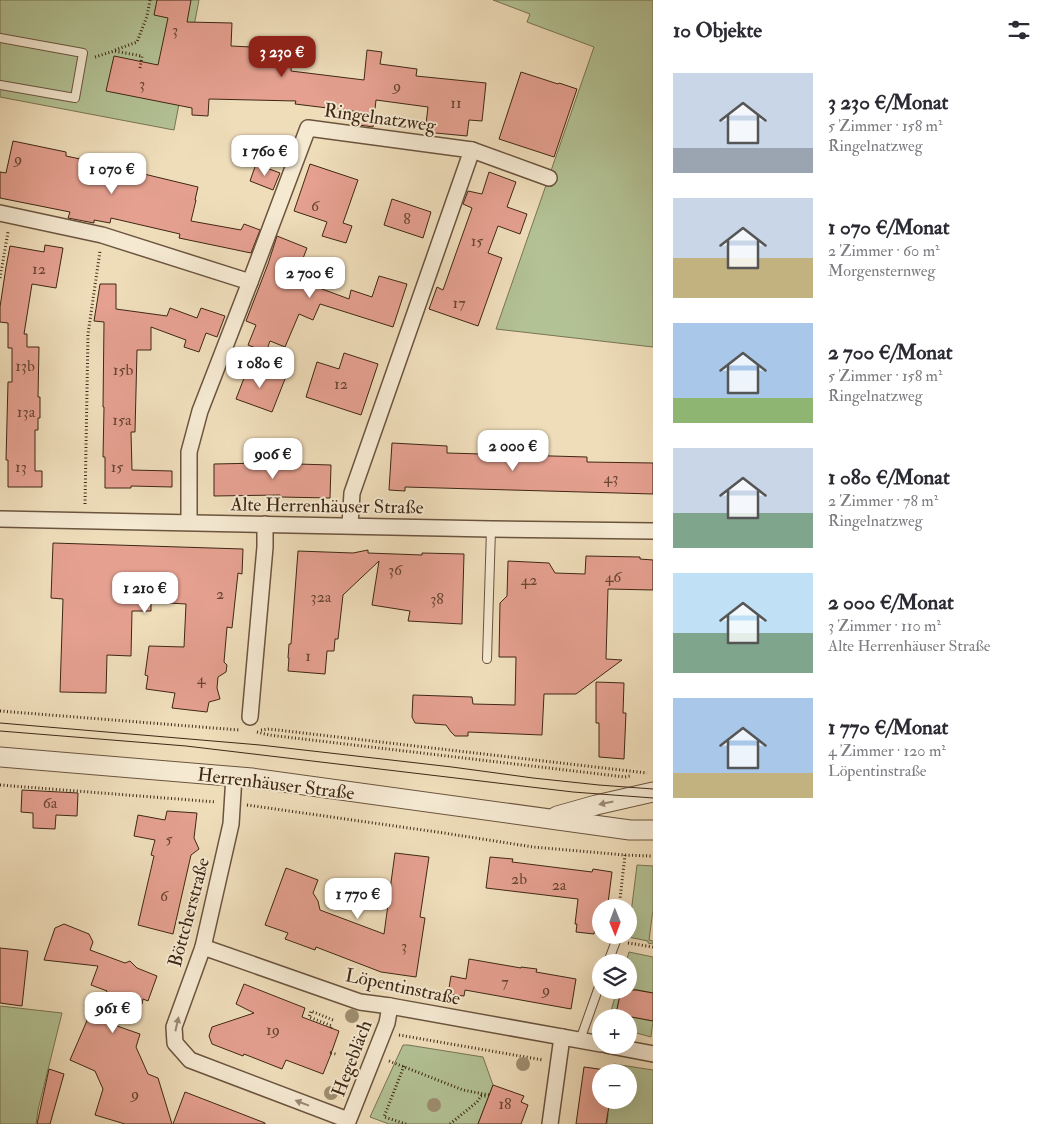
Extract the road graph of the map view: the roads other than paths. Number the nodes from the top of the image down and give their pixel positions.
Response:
1 (0, 38) edge
2 (0, 85) edge
3 (472, 150) junction
4 (549, 178) dead end
5 (6, 214) edge
6 (250, 282) junction
7 (0, 519) edge
8 (189, 522) junction
9 (265, 524) junction
10 (350, 525) junction
11 (491, 529) junction
12 (653, 531) edge
13 (487, 660) dead end
14 (251, 727) road end
15 (0, 757) edge
16 (234, 776) junction
17 (653, 792) edge
18 (551, 818) junction
19 (653, 830) edge
20 (203, 947) junction
21 (595, 999) edge
22 (390, 1006) junction
23 (562, 1037) junction
24 (580, 1040) junction
25 (592, 1042) edge
26 (637, 1051) edge
27 (653, 1054) edge
28 (347, 1122) edge
29 (550, 1124) edge

1 - 2 lane
3 - 4 street, Ringelnatzweg
3 - 6 street, Ringelnatzweg
3 - 10 street
5 - 6 street
6 - 8 street, Ringelnatzweg
7 - 8 street, Alte Herrenhäuser Straße
8 - 9 street, Alte Herrenhäuser Straße
9 - 10 street, Alte Herrenhäuser Straße
9 - 14 street
10 - 11 street, Alte Herrenhäuser Straße
11 - 12 street, Alte Herrenhäuser Straße
11 - 13 lane
15 - 16 street, Herrenhäuser Straße
16 - 18 street, Herrenhäuser Straße
16 - 20 street, Böttcherstraße
17 -> 18 street, Herrenhäuser Straße
18 - 19 street, Herrenhäuser Straße
20 - 22 street, Löpentinstraße
28 -> 20 street, Böttcherstraße
21 - 24 lane
22 - 23 street, Löpentinstraße
22 - 28 street, Hegebläch
23 - 24 street, Löpentinstraße
23 - 29 street
24 - 25 street, Löpentinstraße
26 - 27 street

